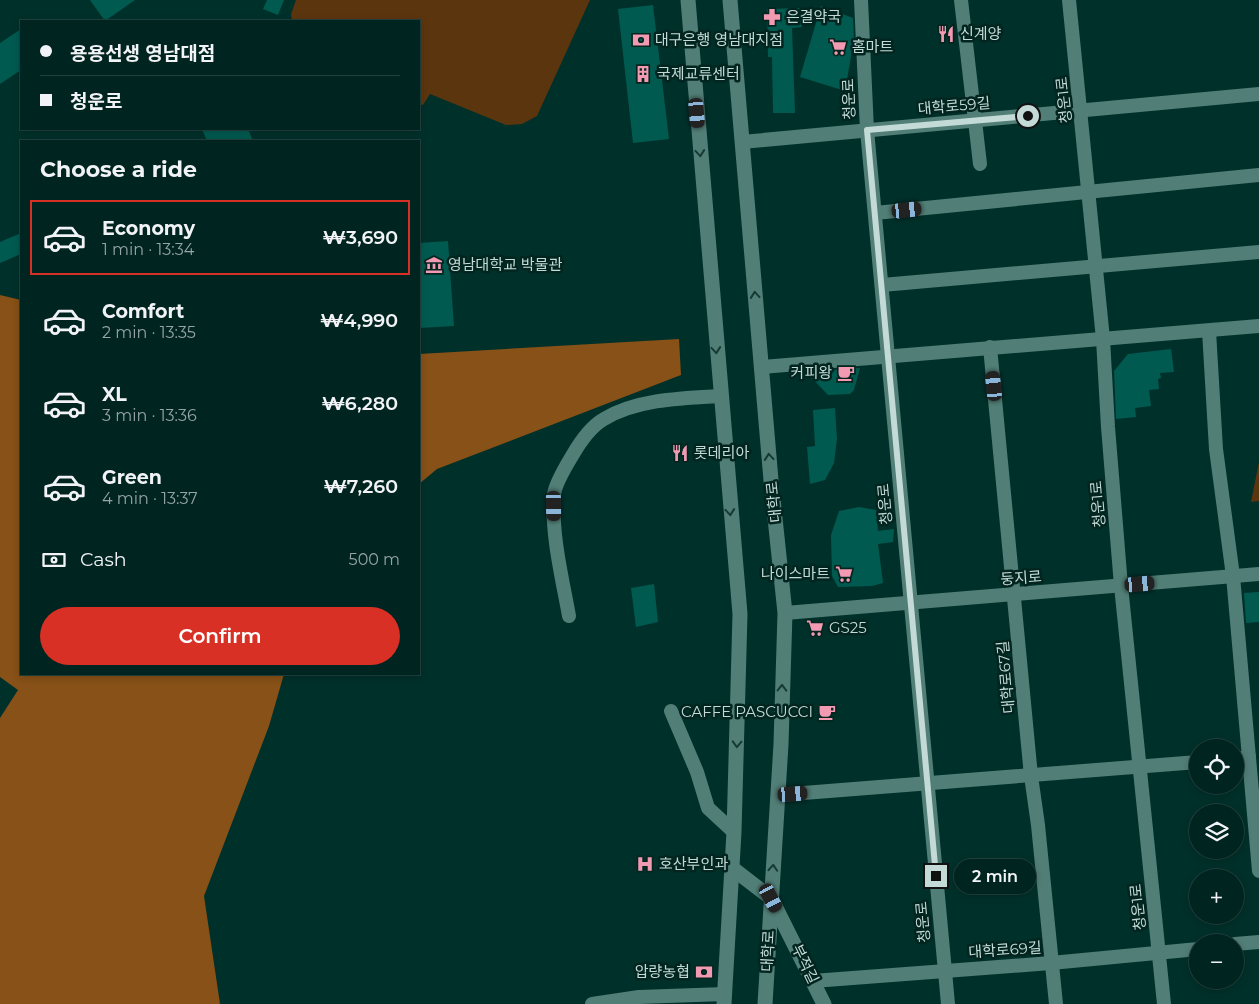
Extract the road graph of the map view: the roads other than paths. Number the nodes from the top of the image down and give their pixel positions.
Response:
1 (688, 0) edge
2 (730, 0) edge
3 (861, 0) edge
4 (961, 0) edge
5 (1069, 0) edge
6 (1259, 94) edge
7 (1082, 112) junction
8 (974, 120) junction
9 (867, 130) junction
10 (742, 142) junction
11 (980, 164) dead end
12 (1259, 175) edge
13 (1089, 191) junction
14 (875, 213) junction
15 (1259, 252) edge
16 (1096, 267) junction
17 (882, 286) junction
18 (1259, 326) edge
19 (1210, 331) junction
20 (1103, 339) junction
21 (990, 347) junction
22 (888, 356) junction
23 (761, 367) junction
24 (720, 396) junction
25 (1259, 574) edge
26 (1233, 576) junction
27 (1121, 586) junction
28 (1015, 594) junction
29 (911, 602) junction
30 (785, 613) junction
31 (569, 616) dead end
32 (671, 711) dead end
33 (1241, 739) edge
34 (1189, 763) edge
35 (1139, 767) junction
36 (1244, 771) edge
37 (1031, 776) junction
38 (929, 784) junction
39 (778, 795) junction
40 (734, 832) junction
41 (732, 868) junction
42 (1259, 871) edge
43 (771, 898) junction
44 (1259, 942) edge
45 (1244, 943) edge
46 (1189, 950) edge
47 (1159, 953) junction
48 (1052, 963) junction
49 (944, 970) junction
50 (813, 981) junction
51 (724, 999) edge
52 (592, 1004) edge
53 (765, 1004) edge
54 (824, 1004) edge
55 (948, 1004) edge
56 (1056, 1004) edge
57 (1164, 1004) edge

1 -> 24 main road
2 - 10 main road, 대학로
3 - 9 street, 청운로
4 - 8 street
5 - 7 street, 청운1로
6 - 7 street, 대학로59길
7 - 8 street, 대학로59길
7 - 13 street, 청운1로
8 - 9 street, 대학로59길
8 - 11 street
9 - 10 street, 대학로59길
9 - 14 street, 청운로
23 -> 10 main road, 대학로
12 - 13 street
13 - 14 street
13 - 16 street, 청운1로
14 - 17 street, 청운로
15 - 16 street
16 - 17 street
16 - 20 street, 청운1로
17 - 22 street, 청운로
18 - 19 street
19 - 20 street
19 - 26 street
20 - 21 street
20 - 27 street, 청운1로
21 - 22 street
21 - 28 street, 대학로67길
22 - 23 street
22 - 29 street, 청운로
30 -> 23 main road, 대학로
24 - 31 street
24 -> 40 main road
25 - 26 street, 둥지로
26 - 27 street, 둥지로
26 - 33 street
27 - 28 street, 둥지로
27 - 35 street, 청운1로
28 - 29 street, 둥지로
28 - 37 street, 대학로67길
29 - 30 street, 둥지로
29 - 38 street, 청운로
39 -> 30 main road, 대학로
32 - 40 street
34 - 35 street
35 - 37 street
35 - 47 street, 청운1로
36 - 42 street
37 - 38 street
37 - 48 street, 대학로67길
38 - 39 street
38 - 49 street, 청운로
43 -> 39 main road, 대학로
40 - 41 main road
41 - 43 main road
41 - 51 main road
43 - 50 main road, 부적길
43 - 53 main road, 대학로
44 - 45 street
46 - 47 street, 대학로69길
47 - 48 street, 대학로69길
47 - 57 street, 청운1로
48 - 49 street, 대학로69길
48 - 56 street, 대학로67길
49 - 50 street, 대학로69길
49 - 55 street, 청운로
50 - 54 main road, 부적길
51 - 52 street

